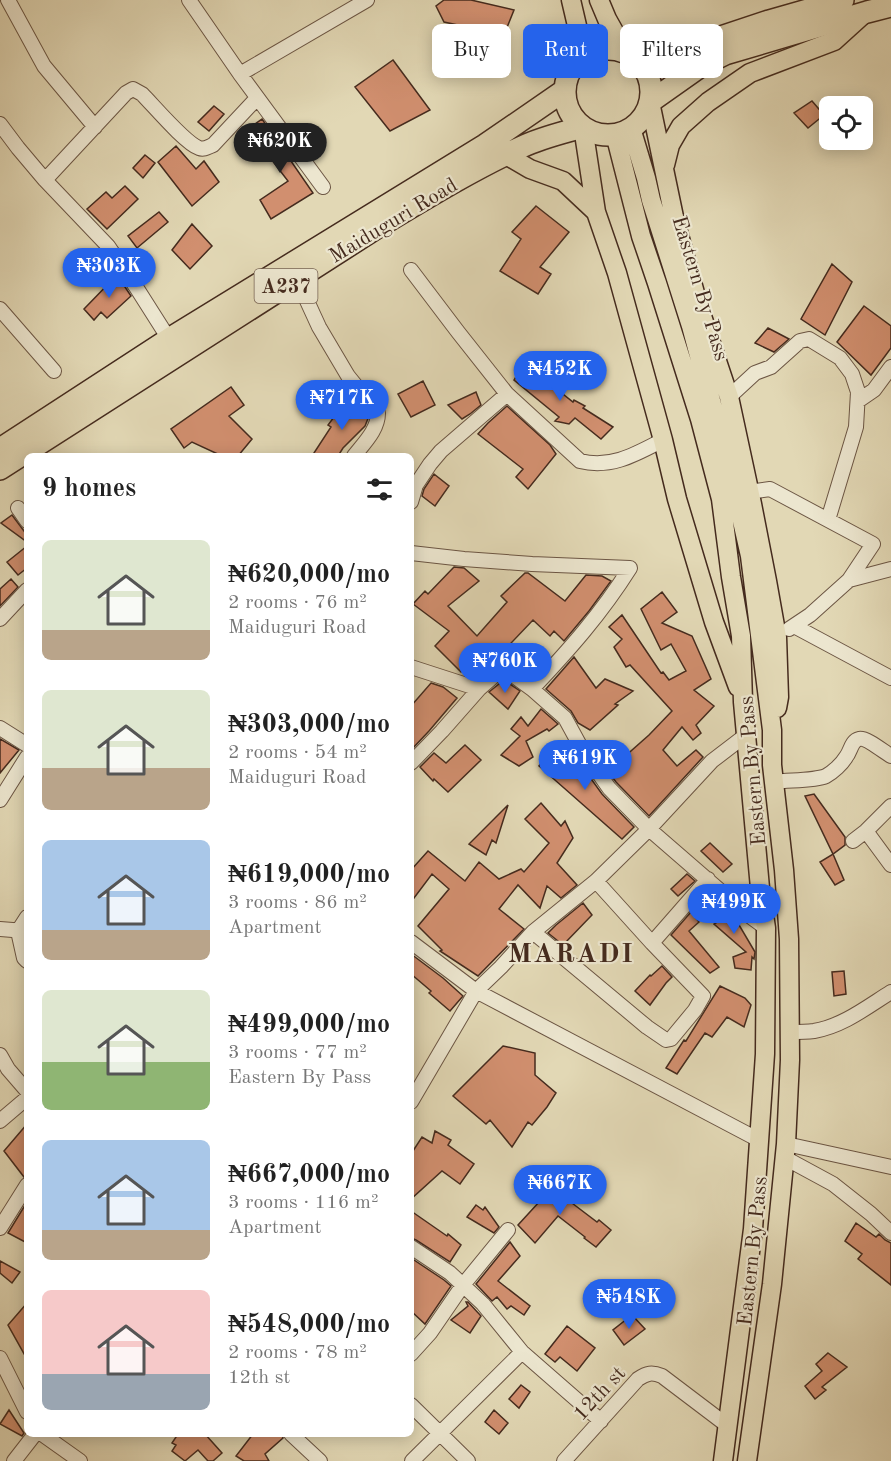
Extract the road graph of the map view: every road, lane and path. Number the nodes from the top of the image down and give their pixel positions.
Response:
1 (8, 0) edge
2 (189, 0) edge
3 (367, 0) edge
4 (571, 0) edge
5 (599, 0) edge
6 (843, 0) edge
7 (891, 6) edge
8 (867, 12) junction
9 (577, 24) edge
10 (723, 36) edge
11 (620, 38) edge
12 (240, 74) junction
13 (568, 78) edge
14 (648, 78) edge
15 (565, 90) junction
16 (257, 98) junction
17 (650, 102) junction
18 (0, 124) edge
19 (95, 127) junction
20 (583, 127) junction
21 (623, 131) junction
22 (506, 155) junction
23 (664, 167) junction
24 (45, 180) junction
25 (323, 187) dead end
26 (596, 212) junction
27 (411, 270) dead end
28 (297, 279) junction
29 (0, 309) edge
30 (170, 339) junction
31 (891, 367) edge
32 (54, 371) dead end
33 (507, 394) junction
34 (729, 398) junction
35 (858, 401) junction
36 (663, 440) junction
37 (0, 448) edge
38 (25, 453) edge
39 (356, 453) edge
40 (24, 454) edge
41 (0, 469) edge
42 (414, 492) edge
43 (749, 492) junction
44 (18, 508) dead end
45 (24, 517) edge
46 (828, 520) junction
47 (414, 553) edge
48 (891, 569) edge
49 (849, 580) junction
50 (24, 593) edge
51 (0, 619) edge
52 (794, 626) junction
53 (777, 637) junction
54 (414, 668) edge
55 (891, 678) edge
56 (479, 689) junction
57 (532, 689) junction
58 (743, 702) junction
59 (0, 728) edge
60 (772, 730) junction
61 (746, 735) junction
62 (24, 743) edge
63 (891, 756) edge
64 (414, 760) edge
65 (24, 762) edge
66 (775, 782) junction
67 (0, 800) edge
68 (891, 806) edge
69 (649, 830) junction
70 (866, 831) junction
71 (853, 841) dead end
72 (891, 865) edge
73 (708, 879) junction
74 (596, 881) junction
75 (766, 928) junction
76 (0, 930) edge
77 (22, 931) edge
78 (533, 932) junction
79 (652, 943) junction
80 (414, 944) edge
81 (24, 958) edge
82 (476, 991) junction
83 (891, 992) edge
84 (790, 1032) junction
85 (0, 1055) edge
86 (24, 1088) edge
87 (414, 1097) edge
88 (24, 1101) edge
89 (0, 1121) edge
90 (759, 1140) junction
91 (785, 1151) junction
92 (891, 1167) edge
93 (24, 1190) edge
94 (0, 1228) edge
95 (508, 1230) dead end
96 (891, 1233) edge
97 (414, 1248) edge
98 (463, 1286) junction
99 (414, 1351) edge
100 (522, 1352) junction
101 (0, 1358) edge
102 (24, 1406) edge
103 (414, 1408) edge
104 (601, 1421) junction
105 (728, 1426) junction
106 (440, 1432) junction
107 (33, 1437) edge
108 (46, 1437) edge
109 (294, 1437) edge
110 (14, 1461) edge
111 (80, 1461) edge
112 (320, 1461) edge
113 (412, 1461) edge
114 (468, 1461) edge
115 (564, 1461) edge
116 (723, 1461) edge
117 (747, 1461) edge

1 - 19 street
2 - 12 street
3 - 12 street
4 - 9 main road
5 - 11 main road
6 - 10 highway
7 - 8 highway
8 - 17 highway
8 - 23 main road
12 - 16 street
13 - 15 highway
14 - 17 highway
15 - 20 highway
15 - 30 highway, Maiduguri Road / A237
16 - 19 street
16 - 25 street
17 - 21 highway
17 - 23 main road
18 - 24 street
19 - 24 street
20 - 21 highway
20 - 22 highway, Maiduguri Road / A237
20 - 26 main road
21 - 58 main road, Eastern By Pass
21 - 60 main road, Eastern By Pass
22 - 26 main road
22 - 28 highway, Maiduguri Road / A237
23 - 34 main road
24 - 30 street
26 - 36 main road
27 - 33 street
28 - 38 highway, Maiduguri Road / A237
28 - 39 street
29 - 32 street
30 - 37 highway, Maiduguri Road / A237
31 - 35 street
33 - 36 street
33 - 42 street
34 - 35 street
34 - 43 main road
35 - 46 street
36 - 58 main road
40 - 41 highway, Maiduguri Road / A237
43 - 46 street
43 - 53 main road
44 - 45 street
46 - 49 street
47 - 57 street
48 - 49 street
49 - 52 street
50 - 51 street
52 - 53 street
52 - 55 street
53 - 60 main road
54 - 56 street
56 - 57 street
56 - 64 street
57 - 69 street
58 - 61 main road, Eastern By Pass
59 - 62 street
60 - 66 main road, Eastern By Pass
61 - 69 street
61 - 75 main road, Eastern By Pass
63 - 66 street
65 - 67 street
66 - 84 main road, Eastern By Pass
68 - 70 street
69 - 73 street
69 - 74 street
70 - 71 street
70 - 72 street
73 - 75 street
73 - 79 street
74 - 78 street
74 - 79 street
75 - 90 main road, Eastern By Pass
76 - 77 street
77 - 81 street
78 - 79 street
78 - 82 street
80 - 82 street
82 - 87 street
82 - 90 street
83 - 84 street
84 - 91 main road, Eastern By Pass
85 - 86 street
88 - 89 street
90 - 105 main road, Eastern By Pass
91 - 92 street
91 - 96 street
91 - 117 main road, Eastern By Pass
93 - 94 street
95 - 98 street
97 - 98 street
98 - 99 street
98 - 100 street
100 - 104 street
100 - 106 street
101 - 102 street
103 - 106 street
104 - 105 street, 12th st
104 - 115 street, 12th st
105 - 116 main road, Eastern By Pass
106 - 113 street
106 - 114 street
107 - 110 street
108 - 111 street
109 - 112 street

